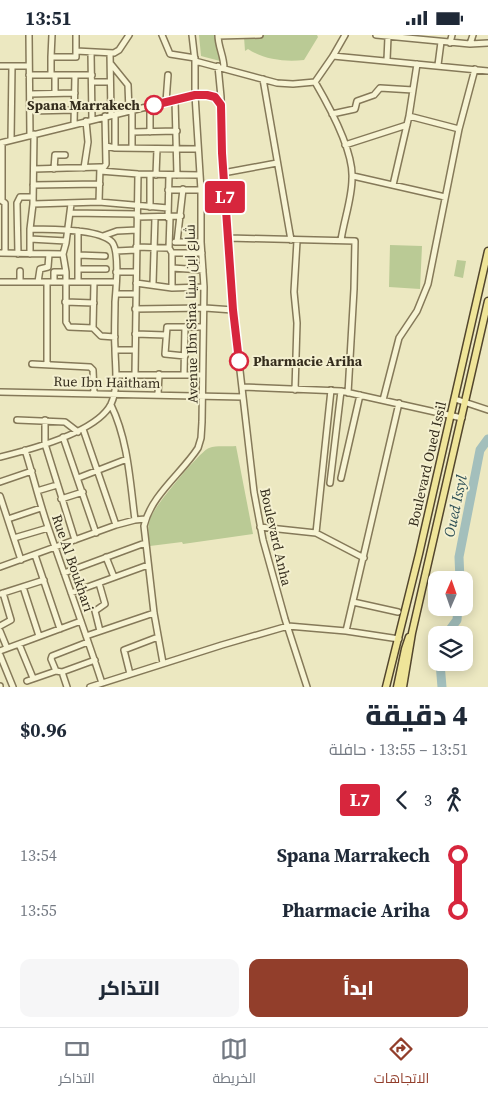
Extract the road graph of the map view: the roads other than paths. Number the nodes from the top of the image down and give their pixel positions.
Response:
1 (29, 35) edge
2 (52, 35) edge
3 (76, 35) edge
4 (129, 35) edge
5 (162, 35) edge
6 (192, 35) edge
7 (260, 35) edge
8 (345, 35) edge
9 (376, 35) edge
10 (452, 35) edge
11 (473, 35) edge
12 (218, 36) edge
13 (388, 37) junction
14 (441, 42) junction
15 (450, 43) junction
16 (488, 43) edge
17 (470, 44) junction
18 (76, 51) junction
19 (91, 53) junction
20 (110, 53) junction
21 (333, 56) junction
22 (51, 57) junction
23 (195, 59) junction
24 (387, 60) junction
25 (111, 64) junction
26 (417, 64) junction
27 (438, 65) junction
28 (0, 66) edge
29 (12, 66) junction
30 (29, 66) junction
31 (221, 67) junction
32 (475, 69) junction
33 (488, 71) edge
34 (29, 75) junction
35 (53, 75) junction
36 (75, 75) junction
37 (92, 75) junction
38 (168, 75) dead end
39 (263, 79) junction
40 (219, 81) junction
41 (92, 82) junction
42 (110, 82) junction
43 (315, 82) junction
44 (413, 90) junction
45 (55, 93) junction
46 (75, 93) junction
47 (30, 94) junction
48 (195, 95) junction
49 (207, 95) junction
50 (175, 100) junction
51 (166, 102) junction
52 (221, 105) junction
53 (150, 106) junction
54 (75, 110) junction
55 (30, 111) junction
56 (131, 111) junction
57 (332, 114) junction
58 (110, 115) junction
59 (409, 117) junction
60 (89, 121) junction
61 (74, 125) junction
62 (407, 125) junction
63 (459, 129) junction
64 (176, 131) junction
65 (132, 132) junction
66 (150, 132) junction
67 (32, 135) junction
68 (11, 140) junction
69 (1, 143) edge
70 (345, 145) junction
71 (106, 146) junction
72 (115, 148) junction
73 (132, 148) junction
74 (157, 149) junction
75 (178, 149) junction
76 (198, 149) junction
77 (65, 155) dead end
78 (277, 163) junction
79 (84, 168) junction
80 (34, 169) junction
81 (54, 169) junction
82 (100, 169) junction
83 (223, 173) junction
84 (138, 174) junction
85 (153, 175) junction
86 (169, 175) junction
87 (178, 175) junction
88 (200, 175) junction
89 (353, 176) junction
90 (100, 184) junction
91 (33, 185) junction
92 (393, 185) junction
93 (183, 189) junction
94 (168, 190) junction
95 (201, 190) junction
96 (33, 197) junction
97 (445, 197) junction
98 (99, 202) junction
99 (4, 203) junction
100 (17, 203) junction
101 (70, 203) junction
102 (33, 204) junction
103 (137, 205) junction
104 (150, 207) junction
105 (168, 208) junction
106 (70, 213) junction
107 (137, 216) junction
108 (181, 217) junction
109 (155, 218) junction
110 (169, 218) junction
111 (3, 223) edge
112 (30, 229) junction
113 (137, 230) junction
114 (68, 231) junction
115 (78, 231) junction
116 (103, 236) junction
117 (228, 238) junction
118 (30, 239) junction
119 (294, 240) junction
120 (341, 240) junction
121 (66, 241) junction
122 (177, 242) junction
123 (201, 242) junction
124 (154, 248) junction
125 (170, 248) junction
126 (136, 249) junction
127 (116, 251) junction
128 (488, 251) edge
129 (2, 253) edge
130 (202, 253) junction
131 (18, 254) junction
132 (30, 254) junction
133 (49, 254) junction
134 (63, 254) junction
135 (78, 255) junction
136 (105, 256) dead end
137 (172, 268) junction
138 (78, 269) junction
139 (106, 269) dead end
140 (203, 270) junction
141 (20, 271) dead end
142 (66, 272) junction
143 (116, 272) junction
144 (136, 272) junction
145 (0, 282) edge
146 (20, 282) junction
147 (38, 282) junction
148 (47, 282) junction
149 (54, 282) junction
150 (65, 282) junction
151 (78, 282) junction
152 (94, 282) junction
153 (116, 282) junction
154 (136, 283) junction
155 (153, 284) junction
156 (204, 287) junction
157 (172, 288) junction
158 (116, 294) junction
159 (136, 294) junction
160 (488, 301) edge
161 (65, 302) junction
162 (94, 303) junction
163 (205, 308) junction
164 (135, 309) junction
165 (233, 310) junction
166 (185, 327) junction
167 (203, 327) junction
168 (93, 328) junction
169 (135, 335) junction
170 (166, 335) junction
171 (115, 337) junction
172 (114, 350) junction
173 (135, 350) junction
174 (185, 356) junction
175 (32, 364) dead end
176 (47, 365) junction
177 (135, 374) junction
178 (159, 374) junction
179 (116, 375) junction
180 (184, 375) junction
181 (202, 375) junction
182 (242, 387) junction
183 (295, 390) junction
184 (331, 390) junction
185 (341, 391) junction
186 (0, 392) edge
187 (94, 393) junction
188 (348, 393) junction
189 (114, 394) junction
190 (158, 394) junction
191 (360, 395) junction
192 (203, 396) junction
193 (243, 397) junction
194 (455, 399) junction
195 (383, 400) junction
196 (465, 401) junction
197 (399, 403) junction
198 (111, 405) junction
199 (488, 410) edge
200 (451, 415) junction
201 (462, 418) junction
202 (16, 420) dead end
203 (45, 420) junction
204 (80, 431) junction
205 (62, 437) junction
206 (45, 444) junction
207 (25, 450) junction
208 (0, 457) edge
209 (127, 459) junction
210 (32, 471) junction
211 (97, 471) junction
212 (78, 478) junction
213 (341, 478) dead end
214 (0, 482) edge
215 (330, 483) dead end
216 (58, 485) junction
217 (37, 491) junction
218 (83, 493) junction
219 (0, 496) edge
220 (61, 499) junction
221 (42, 508) junction
222 (8, 519) junction
223 (145, 519) junction
224 (135, 520) junction
225 (116, 525) junction
226 (260, 527) junction
227 (48, 528) junction
228 (96, 533) junction
229 (316, 533) junction
230 (14, 538) junction
231 (75, 540) junction
232 (145, 543) junction
233 (55, 547) junction
234 (35, 555) junction
235 (106, 557) junction
236 (364, 558) junction
237 (21, 560) junction
238 (1, 565) edge
239 (148, 565) junction
240 (64, 573) junction
241 (114, 577) junction
242 (44, 580) junction
243 (99, 583) junction
244 (23, 587) junction
245 (2, 593) edge
246 (71, 593) junction
247 (353, 602) junction
248 (398, 612) dead end
249 (154, 613) junction
250 (81, 621) junction
251 (288, 625) junction
252 (0, 626) edge
253 (60, 629) junction
254 (0, 631) edge
255 (100, 631) junction
256 (346, 631) junction
257 (412, 633) junction
258 (39, 636) junction
259 (158, 637) junction
260 (87, 639) junction
261 (399, 639) junction
262 (20, 644) junction
263 (7, 648) junction
264 (0, 651) edge
265 (0, 655) edge
266 (95, 660) junction
267 (163, 663) junction
268 (2, 668) edge
269 (59, 671) junction
270 (130, 674) junction
271 (33, 678) junction
272 (27, 681) dead end
273 (102, 683) junction
274 (387, 685) edge
275 (13, 687) edge
276 (67, 687) edge
277 (90, 687) edge
278 (307, 687) edge
279 (397, 687) edge
280 (403, 687) edge

1 - 30 street
2 - 22 street
3 - 18 street
4 - 20 street
5 - 23 street
6 - 23 street, Avenue Ibn Sina شارع ابن سينا
7 - 12 street
8 - 21 street
9 - 13 street
10 - 15 street
11 - 17 street
12 - 31 street
13 - 14 street
13 - 24 street
14 - 15 street
14 - 27 street
15 - 17 street
16 - 17 street
18 - 19 street
18 - 22 street
19 - 20 street
19 - 37 street
20 - 25 street
21 - 24 street
21 - 43 street
22 - 35 street
23 - 31 street
23 - 48 street, Avenue Ibn Sina شارع ابن سينا
24 - 26 street
25 - 42 street
25 - 56 street
26 - 27 street
26 - 44 street
27 - 32 street
28 - 29 street
29 - 30 street
29 - 68 street
30 - 34 street
31 - 39 street
31 - 40 street
32 - 33 street
32 - 63 street
34 - 35 street
34 - 47 street
35 - 36 street
35 - 45 street
36 - 37 street
36 - 46 street
37 - 41 street
38 - 51 street
39 - 43 street
39 - 78 street
40 - 49 street
40 - 52 street
41 - 42 street
41 - 60 street
42 - 58 street
43 - 57 street
44 - 57 street
44 - 59 street
45 - 46 street
45 - 47 street
46 - 54 street
47 - 55 street
48 - 49 street
48 - 50 street
48 - 76 street, Avenue Ibn Sina شارع ابن سينا
49 - 52 street
50 - 51 street
50 - 64 street
51 - 53 street
52 - 83 street
53 - 56 street
53 - 66 street
54 - 55 street
54 - 61 street
55 - 67 street
56 - 58 street
56 - 65 street
57 - 70 street
58 - 60 street
58 - 71 street
58 - 72 street
59 - 62 street
59 - 63 street
60 - 61 street
60 - 79 street
61 - 67 street
62 - 70 street
62 - 92 street
63 - 97 street
64 - 66 street
64 - 75 street
65 - 66 street
65 - 73 street
67 - 68 street
67 - 80 street
68 - 69 street
69 - 99 street
70 - 89 street
71 - 72 street
71 - 82 street
72 - 73 street
73 - 74 street
74 - 75 street
74 - 85 street
75 - 76 street
75 - 87 street
76 - 88 street, Avenue Ibn Sina شارع ابن سينا
77 - 81 street
78 - 83 street
78 - 119 street
79 - 81 street
79 - 82 street
80 - 81 street
80 - 91 street
82 - 84 street
82 - 90 street
83 - 117 street
84 - 85 street
84 - 103 street
85 - 86 street
85 - 104 street
86 - 87 street
86 - 94 street
87 - 88 street
88 - 95 street, Avenue Ibn Sina شارع ابن سينا
89 - 92 street
89 - 120 street
90 - 91 street
90 - 98 street
91 - 96 street
92 - 97 street
93 - 94 street
93 - 95 street
93 - 108 street
94 - 105 street
95 - 123 street, Avenue Ibn Sina شارع ابن سينا
96 - 100 street
96 - 102 street
97 - 195 street
98 - 101 street
98 - 103 street
99 - 100 street
99 - 111 street
100 - 131 street
101 - 102 street
101 - 106 street
102 - 112 street
103 - 104 street
103 - 107 street
104 - 105 street
105 - 110 street
106 - 107 street
106 - 114 street
107 - 109 street
107 - 113 street
108 - 110 street
108 - 122 street
109 - 110 street
109 - 124 street
110 - 125 street
111 - 129 street
112 - 114 street
112 - 118 street
113 - 116 street
113 - 126 street
114 - 115 street
114 - 121 street
115 - 116 street
115 - 135 street
116 - 127 street
117 - 119 street
117 - 165 street, Boulevard Anha
118 - 121 street
118 - 132 street
119 - 120 street
119 - 183 street
120 - 188 street
121 - 134 street
122 - 123 street
122 - 125 street
123 - 130 street, Avenue Ibn Sina شارع ابن سينا
124 - 125 street
124 - 126 street
124 - 155 street
125 - 130 street
125 - 137 street
126 - 127 street
126 - 144 street
127 - 143 street
128 - 194 main road, Boulevard Oued Issil
129 - 131 street
130 - 140 street, Avenue Ibn Sina شارع ابن سينا
131 - 132 street
132 - 133 street
133 - 134 street
133 - 147 street
134 - 142 street
135 - 136 street
135 - 138 street
137 - 140 street
137 - 157 street
138 - 139 street
138 - 151 street
140 - 156 street, Avenue Ibn Sina شارع ابن سينا
141 - 146 street
142 - 149 street
142 - 150 street
143 - 144 street
143 - 153 street
144 - 154 street
145 - 146 street
146 - 147 street
147 - 148 street
148 - 149 street
148 - 176 street
149 - 150 street
150 - 151 street
150 - 161 street
151 - 152 street
152 - 153 street
152 - 162 street
153 - 158 street
154 - 155 street
154 - 159 street
155 - 157 street
156 - 157 street
156 - 163 street, Avenue Ibn Sina شارع ابن سينا
158 - 159 street
158 - 171 street
159 - 164 street
160 - 196 main road, Boulevard Oued Issil
161 - 162 street
161 - 168 street
162 - 168 street
163 - 164 street
163 - 165 street
163 - 167 street, Avenue Ibn Sina شارع ابن سينا
164 - 169 street
165 - 182 street, Boulevard Anha
166 - 167 street
166 - 170 street
166 - 174 street
167 - 181 street, Avenue Ibn Sina شارع ابن سينا
168 - 171 street
169 - 170 street
169 - 173 street
170 - 174 street
171 - 172 street
172 - 173 street
172 - 179 street
173 - 177 street
174 - 180 street
175 - 176 street
176 - 187 street
177 - 178 street
177 - 179 street
178 - 180 street
178 - 190 street
179 - 189 street
180 - 181 street
181 - 192 street, Avenue Ibn Sina شارع ابن سينا
182 - 183 street
182 - 193 street, Boulevard Anha
183 - 184 street
184 - 185 street
184 - 229 street
185 - 188 street
185 - 215 street
186 - 187 street, Rue Ibn Haitham
187 - 189 street, Rue Ibn Haitham
188 - 191 street
189 - 190 street, Rue Ibn Haitham
189 - 198 street
190 - 192 street, Rue Ibn Haitham
191 - 195 street
191 - 213 street
192 - 193 street, Rue Ibn Haitham
192 - 223 street, Avenue Ibn Sina شارع ابن سينا
193 - 226 street, Boulevard Anha
194 - 196 street
194 - 200 main road, Boulevard Oued Issil
195 - 197 street
196 - 199 street
196 - 201 main road, Boulevard Oued Issil
197 - 200 street
197 - 236 street
198 - 204 street
198 - 209 street
200 - 201 street
200 - 261 main road, Boulevard Oued Issil
201 - 257 main road, Boulevard Oued Issil
202 - 203 street
203 - 204 street
203 - 206 street
204 - 205 street
204 - 211 street
205 - 206 street
205 - 212 street
206 - 207 street
206 - 216 street
207 - 208 street
207 - 210 street, Rue Al Boukhari
209 - 211 street
209 - 224 street
210 - 214 street
210 - 217 street, Rue Al Boukhari
211 - 212 street
211 - 225 street
212 - 218 street
216 - 217 street
216 - 220 street
217 - 221 street, Rue Al Boukhari
218 - 220 street
218 - 228 street
219 - 222 street
220 - 231 street
221 - 222 street
221 - 227 street, Rue Al Boukhari
222 - 230 street
223 - 224 street
223 - 232 street
224 - 225 street
225 - 228 street
226 - 229 street
226 - 251 street, Boulevard Anha
227 - 230 street
227 - 233 street, Rue Al Boukhari
228 - 231 street
229 - 236 street
230 - 237 street
231 - 233 street
232 - 235 street
232 - 239 street
233 - 234 street
233 - 240 street, Rue Al Boukhari
234 - 237 street
234 - 242 street
235 - 240 street
235 - 241 street
236 - 247 street
237 - 238 street
239 - 241 street
239 - 249 street
240 - 246 street, Rue Al Boukhari
241 - 243 street
242 - 244 street
242 - 253 street
243 - 246 street
243 - 255 street
244 - 245 street
244 - 258 street
245 - 252 street
246 - 250 street, Rue Al Boukhari
247 - 248 street
247 - 256 street
249 - 255 street
249 - 259 street
250 - 253 street
250 - 260 street, Rue Al Boukhari
251 - 256 street
251 - 267 street
251 - 278 street, Boulevard Anha
253 - 258 street
254 - 263 street
255 - 260 street
256 - 261 street
257 - 279 main road, Boulevard Oued Issil
257 - 280 main road, Boulevard Oued Issil
258 - 262 street
259 - 267 street
259 - 270 street
260 - 266 street, Rue Al Boukhari
260 - 269 street
261 - 274 main road, Boulevard Oued Issil
262 - 263 street
262 - 271 street
263 - 264 street
265 - 268 street
266 - 269 street
266 - 273 street, Rue Al Boukhari
267 - 270 street
268 - 275 street
269 - 271 street
269 - 276 street
270 - 273 street
271 - 272 street
273 - 277 street

